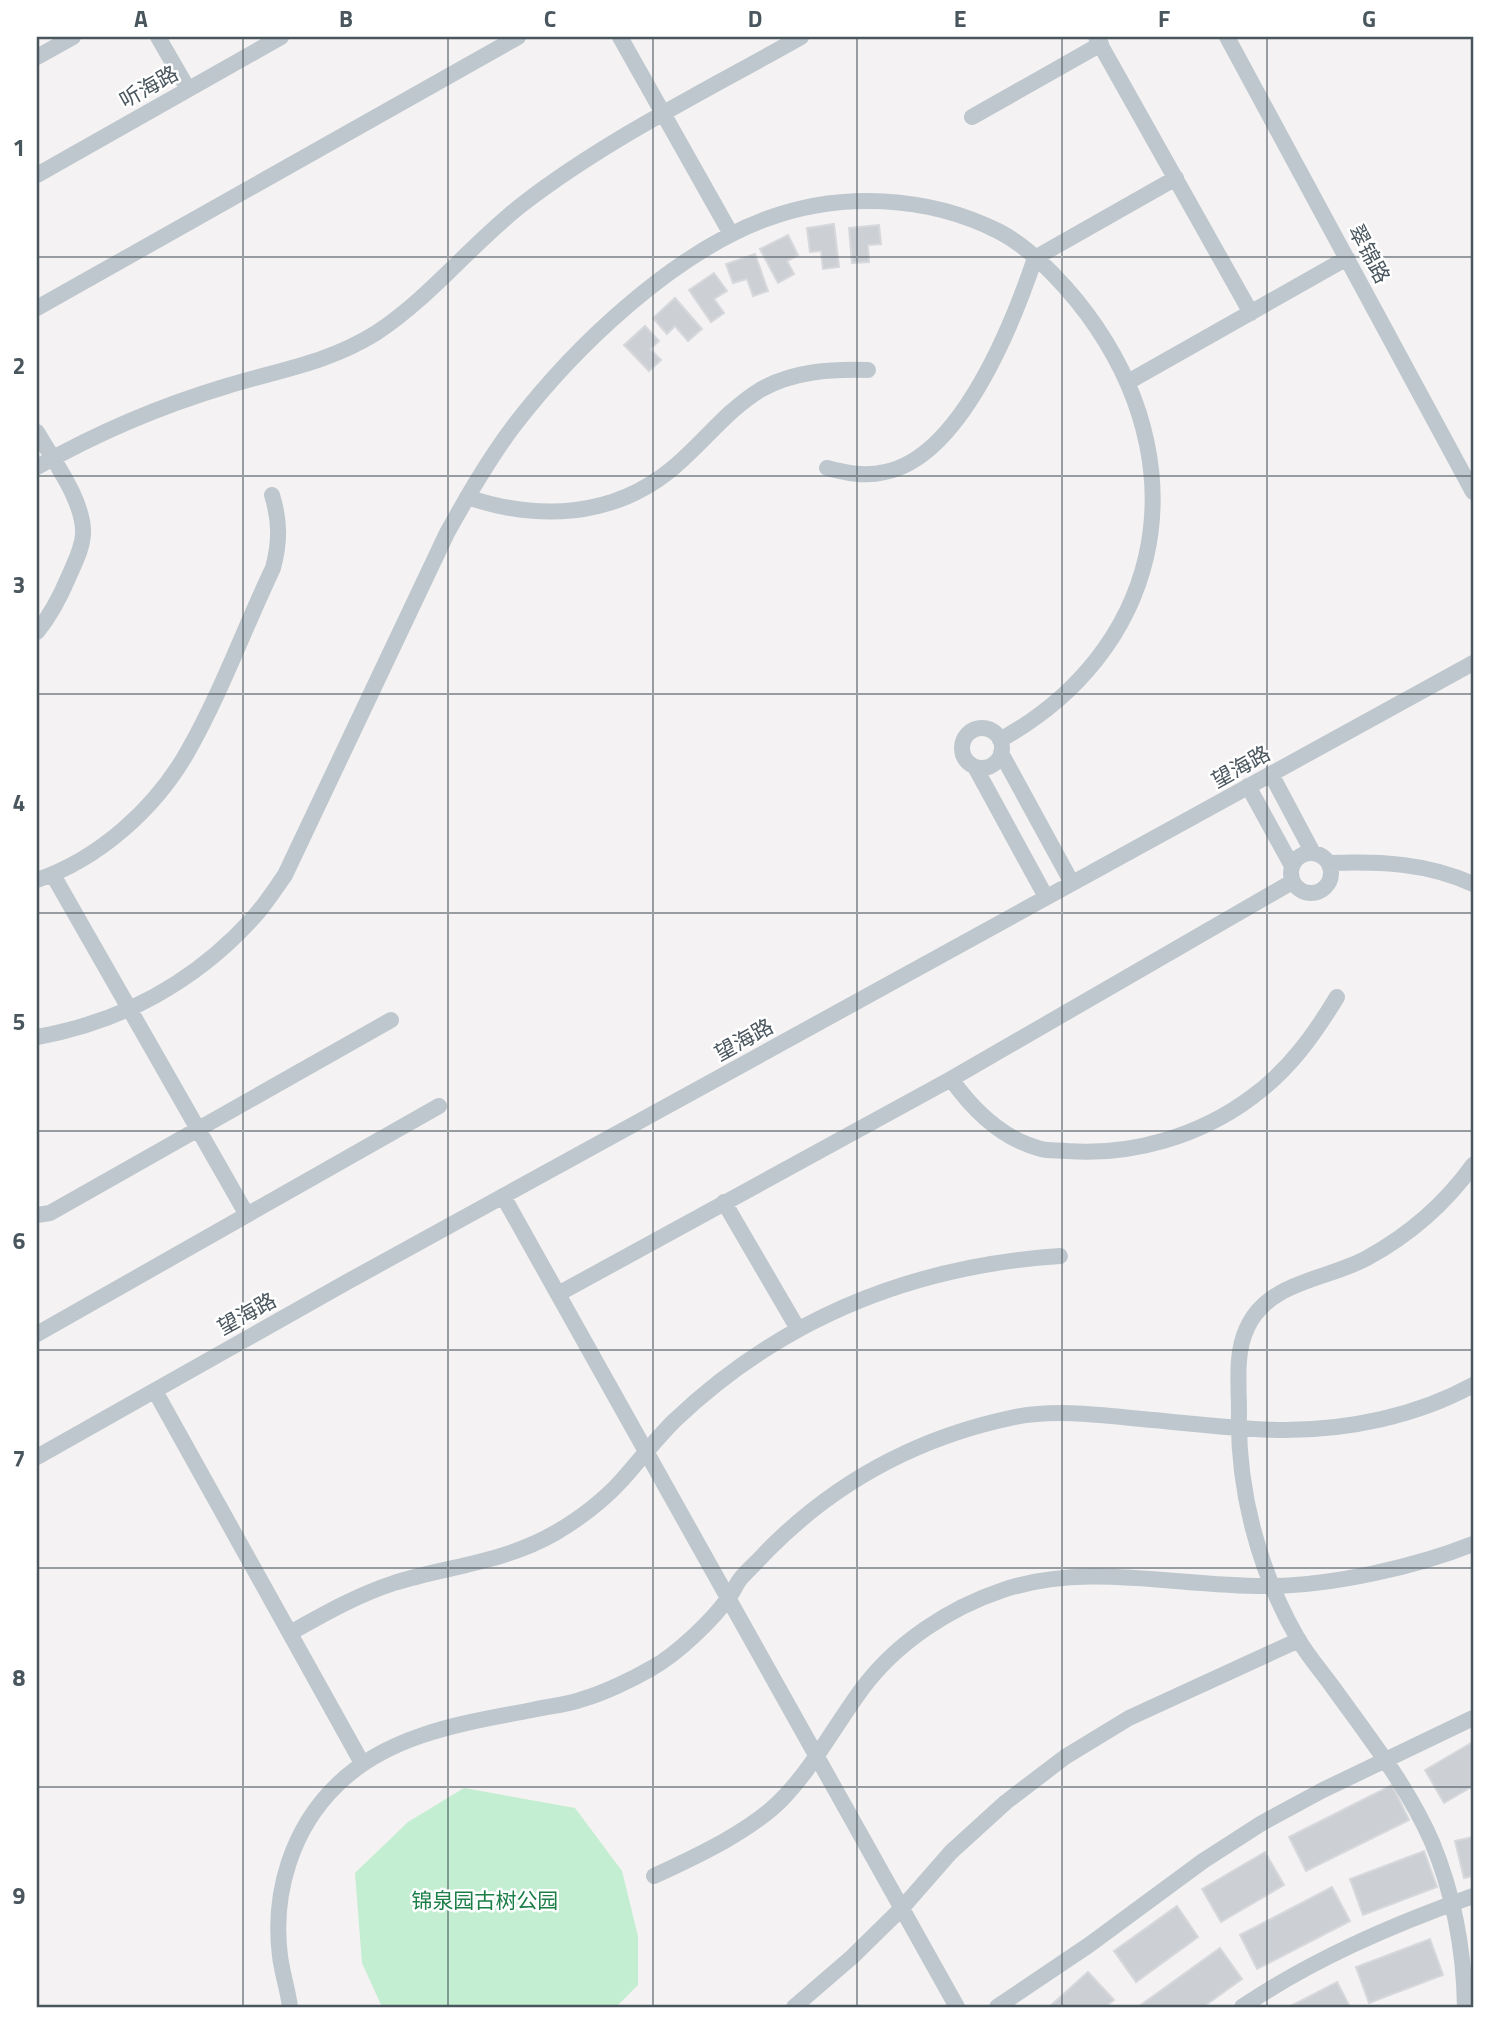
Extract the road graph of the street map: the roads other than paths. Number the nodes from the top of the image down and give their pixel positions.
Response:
1 (72, 37) edge
2 (158, 37) edge
3 (281, 37) edge
4 (518, 37) edge
5 (620, 37) edge
6 (801, 37) edge
7 (1227, 37) edge
8 (1098, 41) edge
9 (37, 57) edge
10 (188, 89) junction
11 (663, 114) junction
12 (972, 117) dead end
13 (37, 175) edge
14 (1176, 178) junction
15 (731, 234) junction
16 (1035, 258) junction
17 (1347, 258) junction
18 (37, 308) edge
19 (1251, 313) junction
20 (868, 370) dead end
21 (1128, 382) junction
22 (37, 432) edge
23 (52, 459) junction
24 (37, 467) edge
25 (827, 468) dead end
26 (1473, 492) edge
27 (272, 495) dead end
28 (467, 497) junction
29 (37, 632) edge
30 (1473, 663) edge
31 (1001, 747) junction
32 (975, 767) junction
33 (1271, 774) junction
34 (1248, 786) junction
35 (1313, 853) junction
36 (1329, 863) junction
37 (1292, 874) junction
38 (53, 875) junction
39 (37, 880) edge
40 (1072, 883) junction
41 (1473, 884) edge
42 (1046, 897) junction
43 (1337, 997) dead end
44 (131, 1010) junction
45 (391, 1020) dead end
46 (37, 1037) edge
47 (951, 1079) junction
48 (439, 1106) dead end
49 (199, 1129) junction
50 (1473, 1165) edge
51 (503, 1196) junction
52 (724, 1202) junction
53 (37, 1215) edge
54 (247, 1215) junction
55 (1060, 1256) dead end
56 (558, 1294) junction
57 (798, 1329) junction
58 (37, 1334) edge
59 (1473, 1385) edge
60 (155, 1391) junction
61 (1238, 1428) junction
62 (646, 1451) junction
63 (37, 1457) edge
64 (1473, 1544) edge
65 (1272, 1586) junction
66 (729, 1599) junction
67 (290, 1633) junction
68 (1298, 1640) junction
69 (1473, 1718) edge
70 (817, 1756) junction
71 (1386, 1761) junction
72 (362, 1763) junction
73 (654, 1876) dead end
74 (1473, 1896) edge
75 (1452, 1904) junction
76 (902, 1908) junction
77 (290, 2007) edge
78 (794, 2007) edge
79 (957, 2007) edge
80 (997, 2007) edge
81 (1242, 2007) edge
82 (1465, 2007) edge

1 - 9 street
2 - 10 street
3 - 10 street, 听海路
4 - 18 street
5 - 11 street
6 - 11 street
7 - 17 street, 翠锦路
8 - 12 street
8 - 14 street
10 - 13 street, 听海路
11 - 15 street
11 - 23 street
14 - 16 street
14 - 19 street
15 - 16 street
15 - 28 street
16 - 21 street
16 - 25 street
17 - 19 street
17 - 26 street, 翠锦路
19 - 21 street
20 - 28 street
21 - 31 street
22 - 23 street
23 - 24 street
23 - 29 street
27 - 38 street
28 - 44 street
30 - 33 street, 望海路
31 - 32 street
31 - 32 street
31 - 40 street
32 - 42 street
33 - 34 street, 望海路
33 - 35 street
34 - 37 street
34 - 40 street, 望海路
35 - 36 street
35 - 37 street
36 - 37 street
36 - 41 street
37 - 47 street
38 - 39 street
38 - 44 street
40 - 42 street, 望海路
42 - 51 street, 望海路
43 - 47 street
44 - 46 street
44 - 49 street
45 - 49 street
47 - 52 street
48 - 54 street
49 - 53 street
49 - 54 street
50 - 61 street
51 - 56 street
51 - 60 street, 望海路
52 - 56 street
52 - 57 street
54 - 58 street
55 - 57 street
56 - 62 street
57 - 62 street
59 - 61 street
60 - 63 street, 望海路
60 - 67 street
61 - 65 street
61 - 66 street
62 - 66 street
62 - 67 street
64 - 65 street
65 - 68 street
65 - 70 street
66 - 70 street
66 - 72 street
67 - 72 street
68 - 71 street
68 - 76 street
69 - 71 street
70 - 73 street
70 - 76 street
71 - 75 street
71 - 80 street
72 - 77 street
74 - 75 street
75 - 81 street
75 - 82 street
76 - 78 street
76 - 79 street

